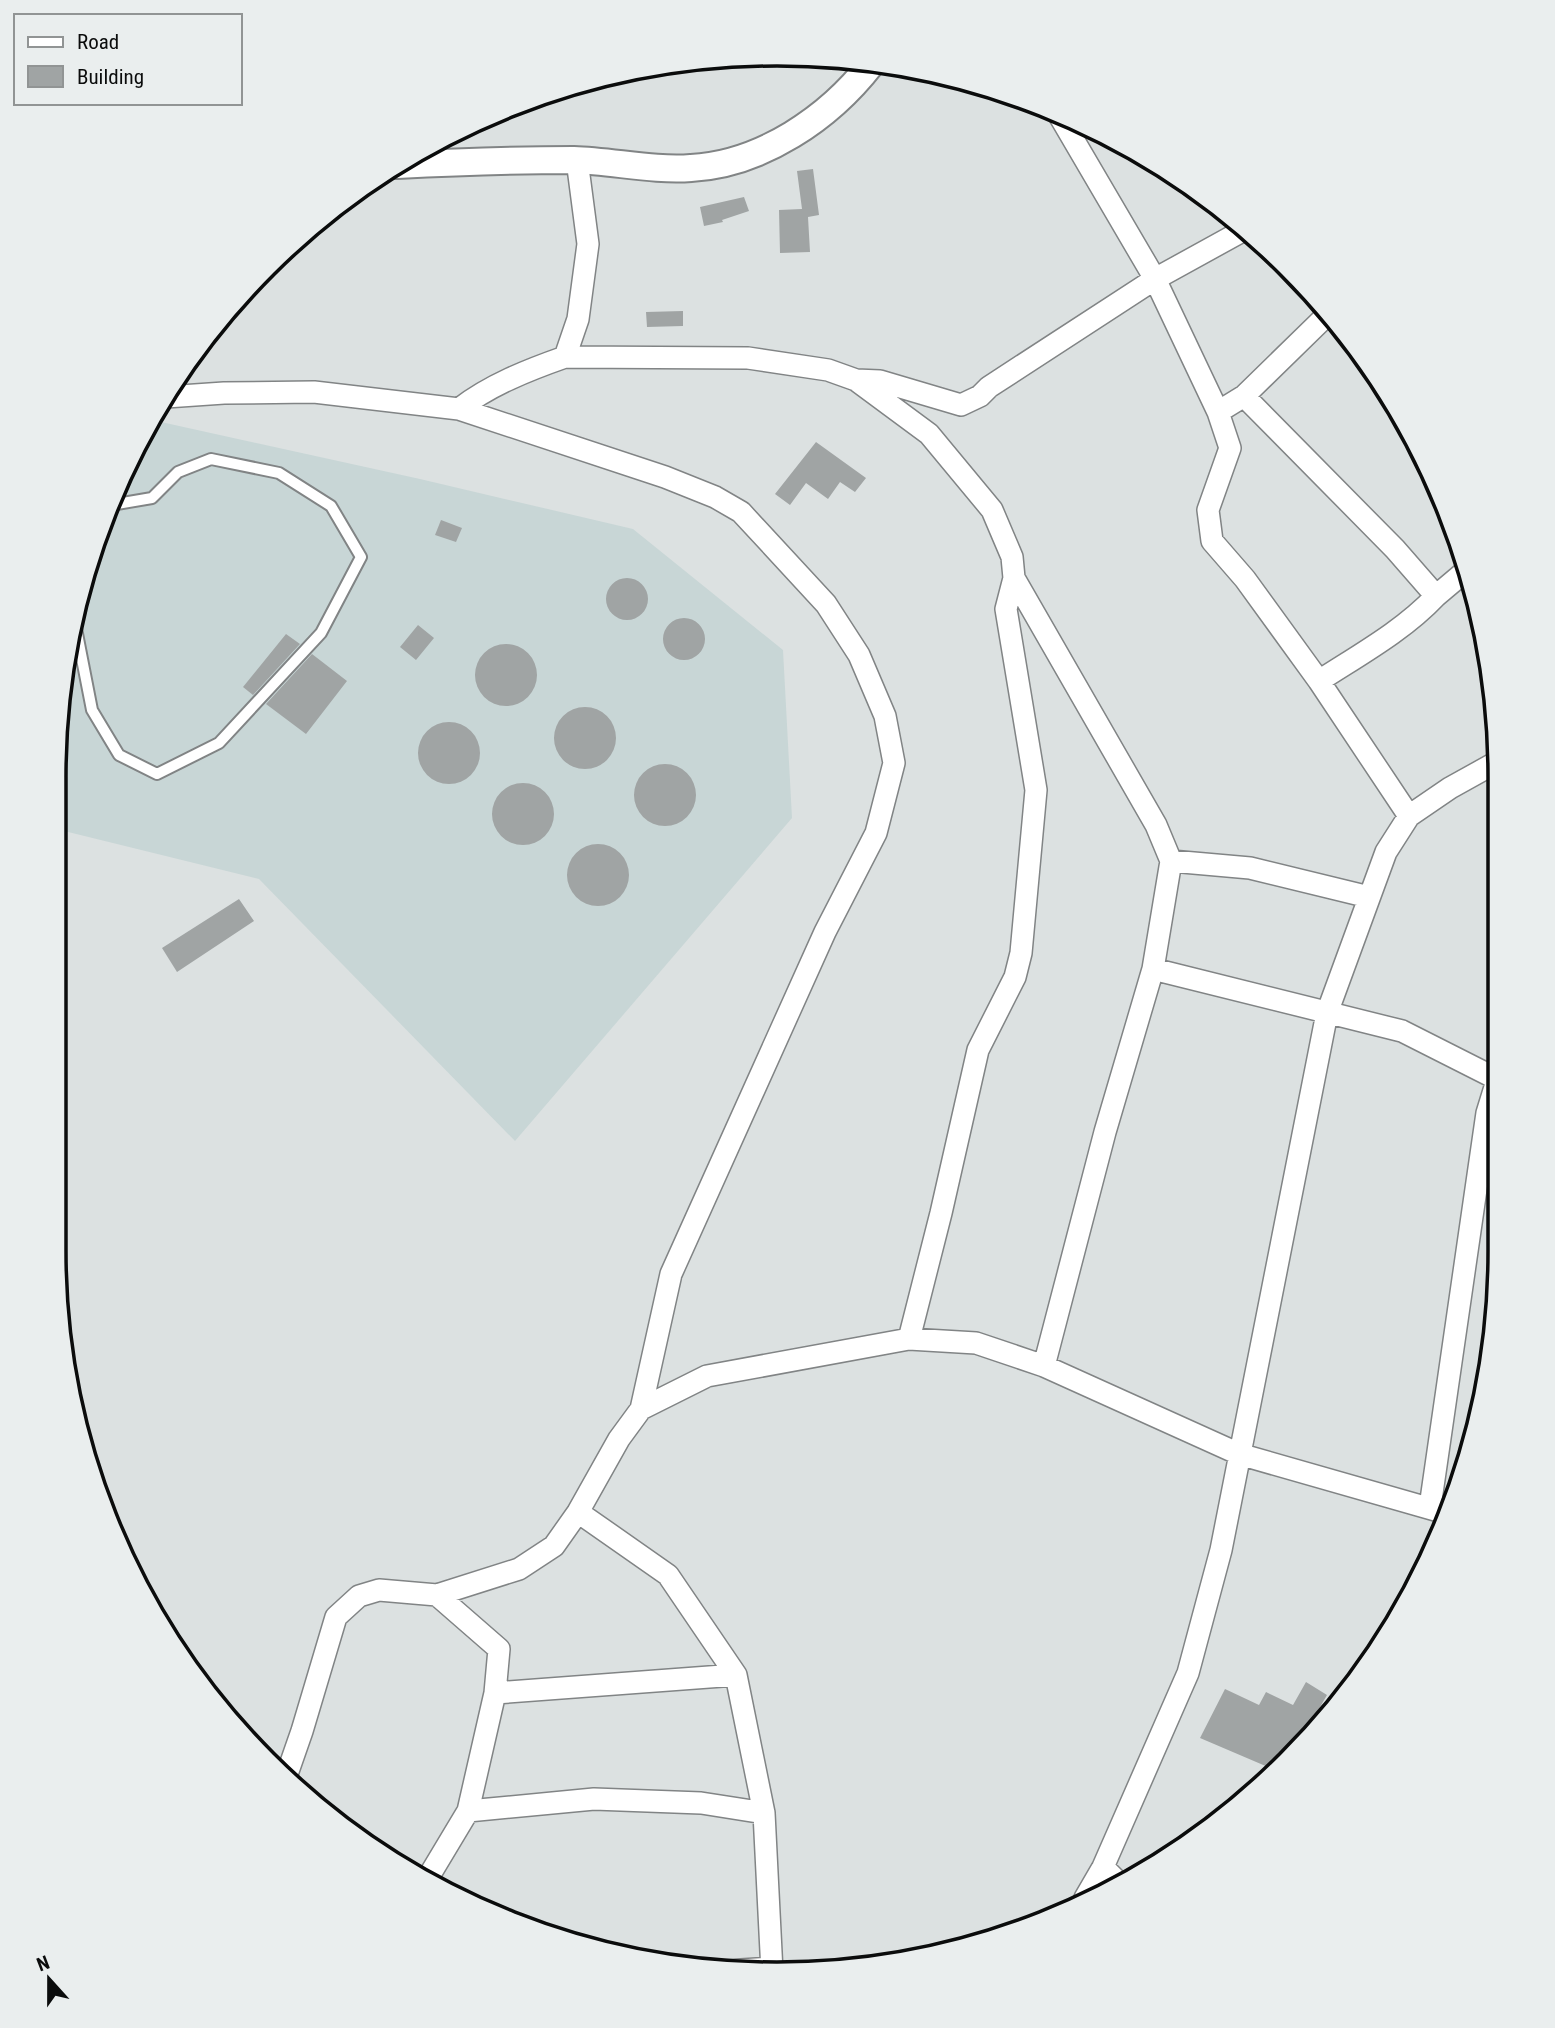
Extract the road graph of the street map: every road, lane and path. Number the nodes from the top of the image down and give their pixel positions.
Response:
1 (865, 72) edge
2 (1067, 129) edge
3 (577, 160) junction
4 (418, 164) edge
5 (1236, 235) edge
6 (1155, 279) junction
7 (1321, 320) edge
8 (565, 357) junction
9 (856, 380) junction
10 (177, 396) edge
11 (1244, 396) junction
12 (460, 409) junction
13 (1218, 412) junction
14 (122, 503) edge
15 (1459, 576) edge
16 (1014, 578) junction
17 (1436, 596) junction
18 (79, 644) edge
19 (1319, 681) junction
20 (1488, 767) edge
21 (1409, 816) junction
22 (1171, 860) junction
23 (1370, 897) junction
24 (1153, 969) junction
25 (1327, 1013) junction
26 (1488, 1074) edge
27 (1488, 1109) edge
28 (909, 1339) junction
29 (1044, 1366) junction
30 (641, 1409) junction
31 (1239, 1454) junction
32 (1439, 1510) edge
33 (578, 1512) junction
34 (437, 1595) junction
35 (736, 1675) junction
36 (495, 1693) junction
37 (290, 1767) edge
38 (468, 1811) junction
39 (764, 1813) junction
40 (432, 1871) edge
41 (1110, 1875) edge
42 (772, 1962) edge

1 - 3 street
2 - 6 street
3 - 4 street
3 - 8 street
5 - 6 street
6 - 9 street
6 - 13 street
7 - 11 street
8 - 9 street
8 - 12 street
9 - 16 street
10 - 12 street
11 - 13 street
11 - 17 street
12 - 30 street
13 - 19 street
14 - 18 lane
15 - 17 street
16 - 22 street
16 - 28 street
17 - 19 street
19 - 21 street
20 - 21 street
21 - 23 street
22 - 23 street
22 - 24 street
23 - 25 street
24 - 25 street
24 - 29 street
25 - 26 street
25 - 31 street
27 - 32 street
28 - 29 street
28 - 30 street
29 - 31 street
30 - 33 street
31 - 32 street
31 - 41 street
33 - 34 street
33 - 35 street
34 - 36 street
34 - 37 street
35 - 36 street
35 - 39 street
36 - 38 street
38 - 39 street
38 - 40 street
39 - 42 street

